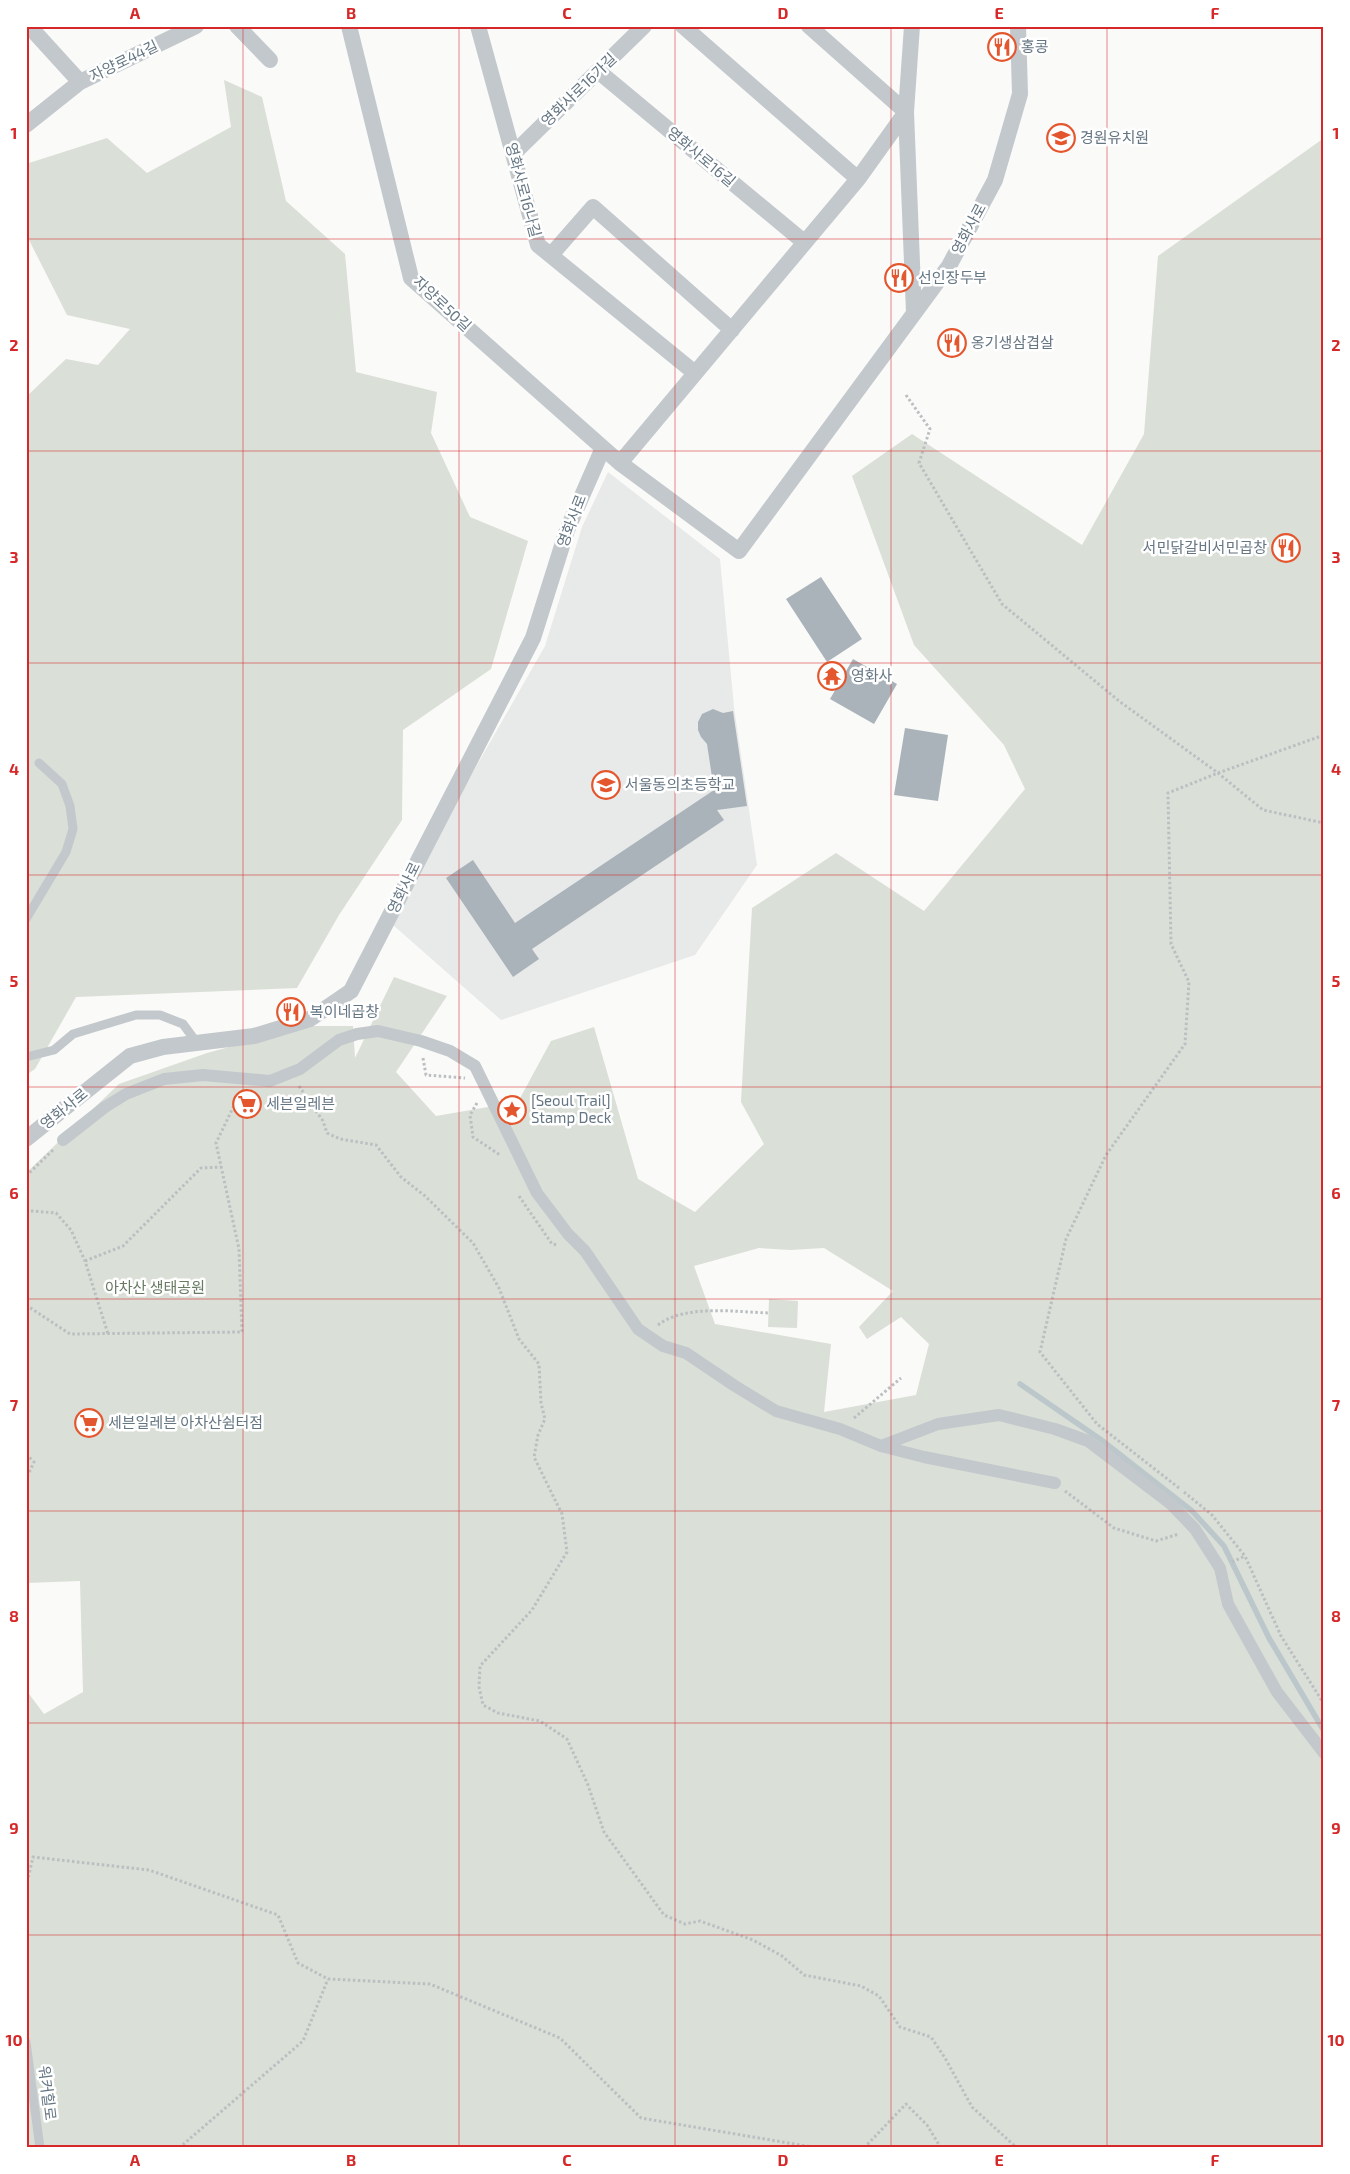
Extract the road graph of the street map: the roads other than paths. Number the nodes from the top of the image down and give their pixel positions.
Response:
1 (29, 26) edge
2 (196, 26) edge
3 (237, 26) edge
4 (349, 26) edge
5 (478, 26) edge
6 (644, 26) edge
7 (683, 26) edge
8 (809, 26) edge
9 (912, 26) edge
10 (1018, 26) edge
11 (270, 60) dead end
12 (598, 71) junction
13 (80, 82) junction
14 (906, 112) junction
15 (26, 125) edge
16 (513, 154) junction
17 (858, 179) junction
18 (804, 242) junction
19 (551, 255) junction
20 (914, 313) junction
21 (732, 330) junction
22 (695, 373) junction
23 (602, 448) junction
24 (620, 463) junction
25 (39, 763) dead end
26 (26, 919) edge
27 (197, 1043) junction
28 (26, 1057) edge
29 (26, 1139) edge
30 (63, 1140) road end
31 (881, 1446) junction
32 (1055, 1483) road end
33 (1324, 1753) edge
34 (26, 2042) edge
35 (40, 2148) edge

1 - 13 street, 자양로44길
2 - 13 street, 자양로44길
3 - 11 street
4 - 23 street, 자양로50길
5 - 16 street, 영화사로16나길
6 - 12 street, 영화사로16가길
7 - 17 street
8 - 14 street
9 - 14 street
10 - 20 street, 영화사로
12 - 16 street, 영화사로16가길
12 - 18 street, 영화사로16길
13 - 15 street, 자양로44길
14 - 17 street
14 - 20 street
16 - 19 street, 영화사로16나길
17 - 18 street
18 - 21 street
19 - 21 street
19 - 22 street, 영화사로16나길
20 - 24 street, 영화사로
21 - 22 street
22 - 24 street
23 - 24 street, 자양로50길
23 - 27 street, 영화사로
25 - 26 lane
27 - 28 lane
27 - 29 street, 영화사로
30 - 31 street
31 - 32 street
31 - 33 street
34 - 35 lane, 워커힐로

